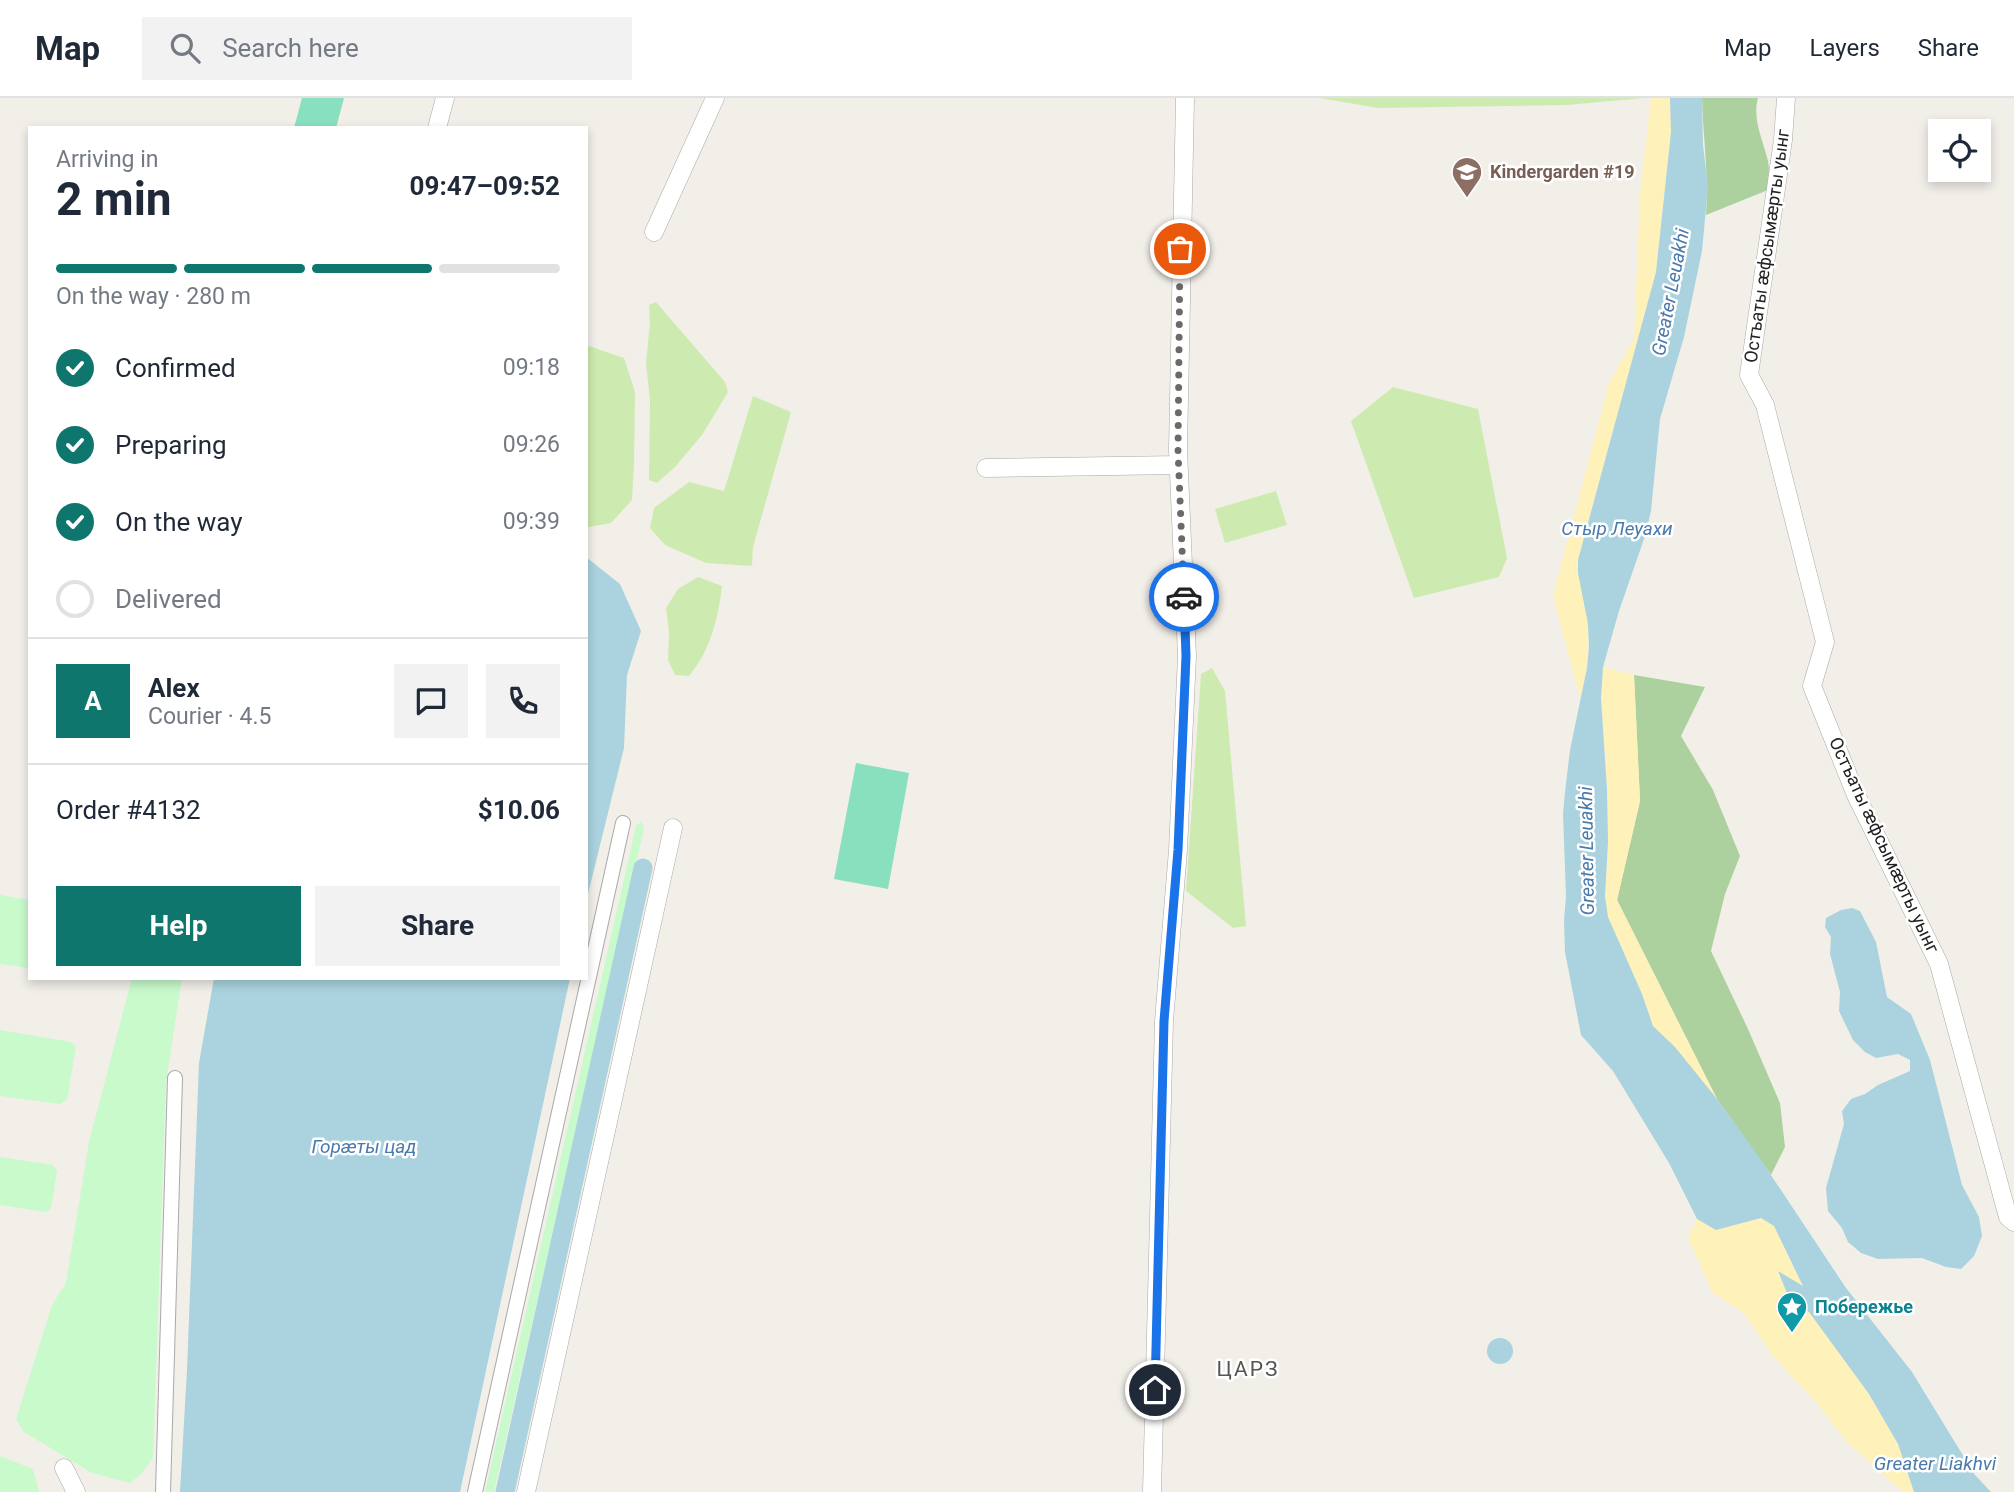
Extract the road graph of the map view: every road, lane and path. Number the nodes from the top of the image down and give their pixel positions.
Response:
1 (446, 98) edge
2 (715, 98) edge
3 (1185, 98) edge
4 (1786, 98) edge
5 (438, 126) edge
6 (654, 232) dead end
7 (1178, 465) junction
8 (986, 468) dead end
9 (623, 823) dead end
10 (673, 828) dead end
11 (175, 1078) dead end
12 (2014, 1222) edge
13 (64, 1468) dead end
14 (76, 1492) edge
15 (163, 1492) edge
16 (475, 1492) edge
17 (526, 1492) edge
18 (1152, 1492) edge

1 - 5 street
2 - 6 street
3 - 7 street
4 - 12 street, Остъаты æфсымæрты уынг
7 - 8 street
7 - 18 street
9 - 16 street
10 - 17 street
11 - 15 street
13 - 14 street

